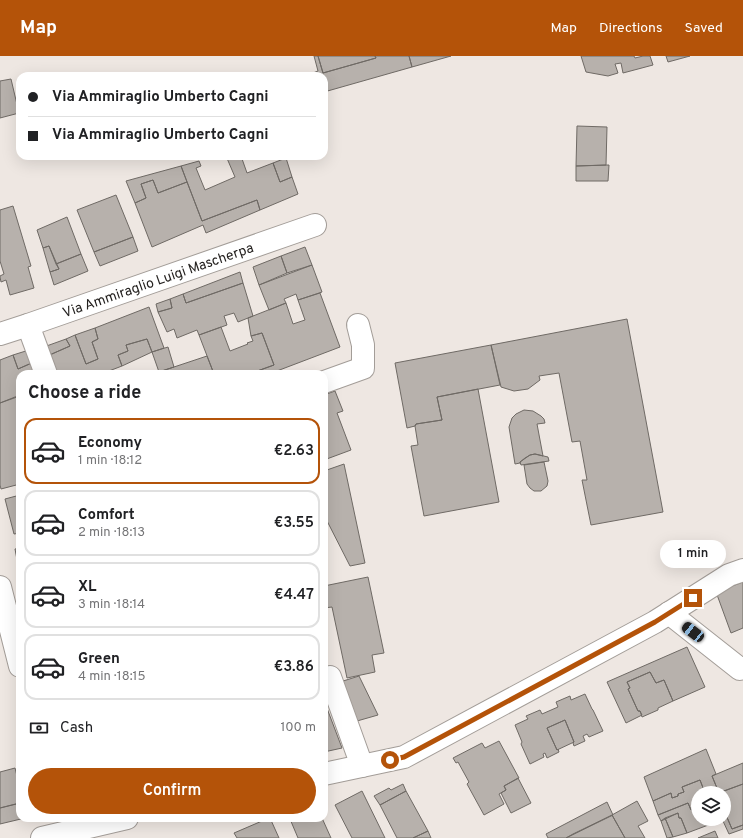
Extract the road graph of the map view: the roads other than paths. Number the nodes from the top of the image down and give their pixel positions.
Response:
1 (315, 225) dead end
2 (28, 325) junction
3 (358, 325) dead end
4 (0, 334) edge
5 (45, 370) edge
6 (328, 381) edge
7 (743, 570) edge
8 (0, 587) edge
9 (3, 612) edge
10 (669, 613) junction
11 (16, 653) edge
12 (743, 668) edge
13 (330, 677) dead end
14 (362, 766) junction
15 (328, 773) edge
16 (106, 822) edge
17 (57, 832) edge

1 - 2 street, Via Ammiraglio Luigi Mascherpa
2 - 4 street, Via Ammiraglio Luigi Mascherpa
2 - 5 street
3 - 6 street
7 - 10 street
8 - 9 street
9 - 11 street
10 - 12 street
10 - 14 street
13 - 14 street
14 - 15 street
16 - 17 street

